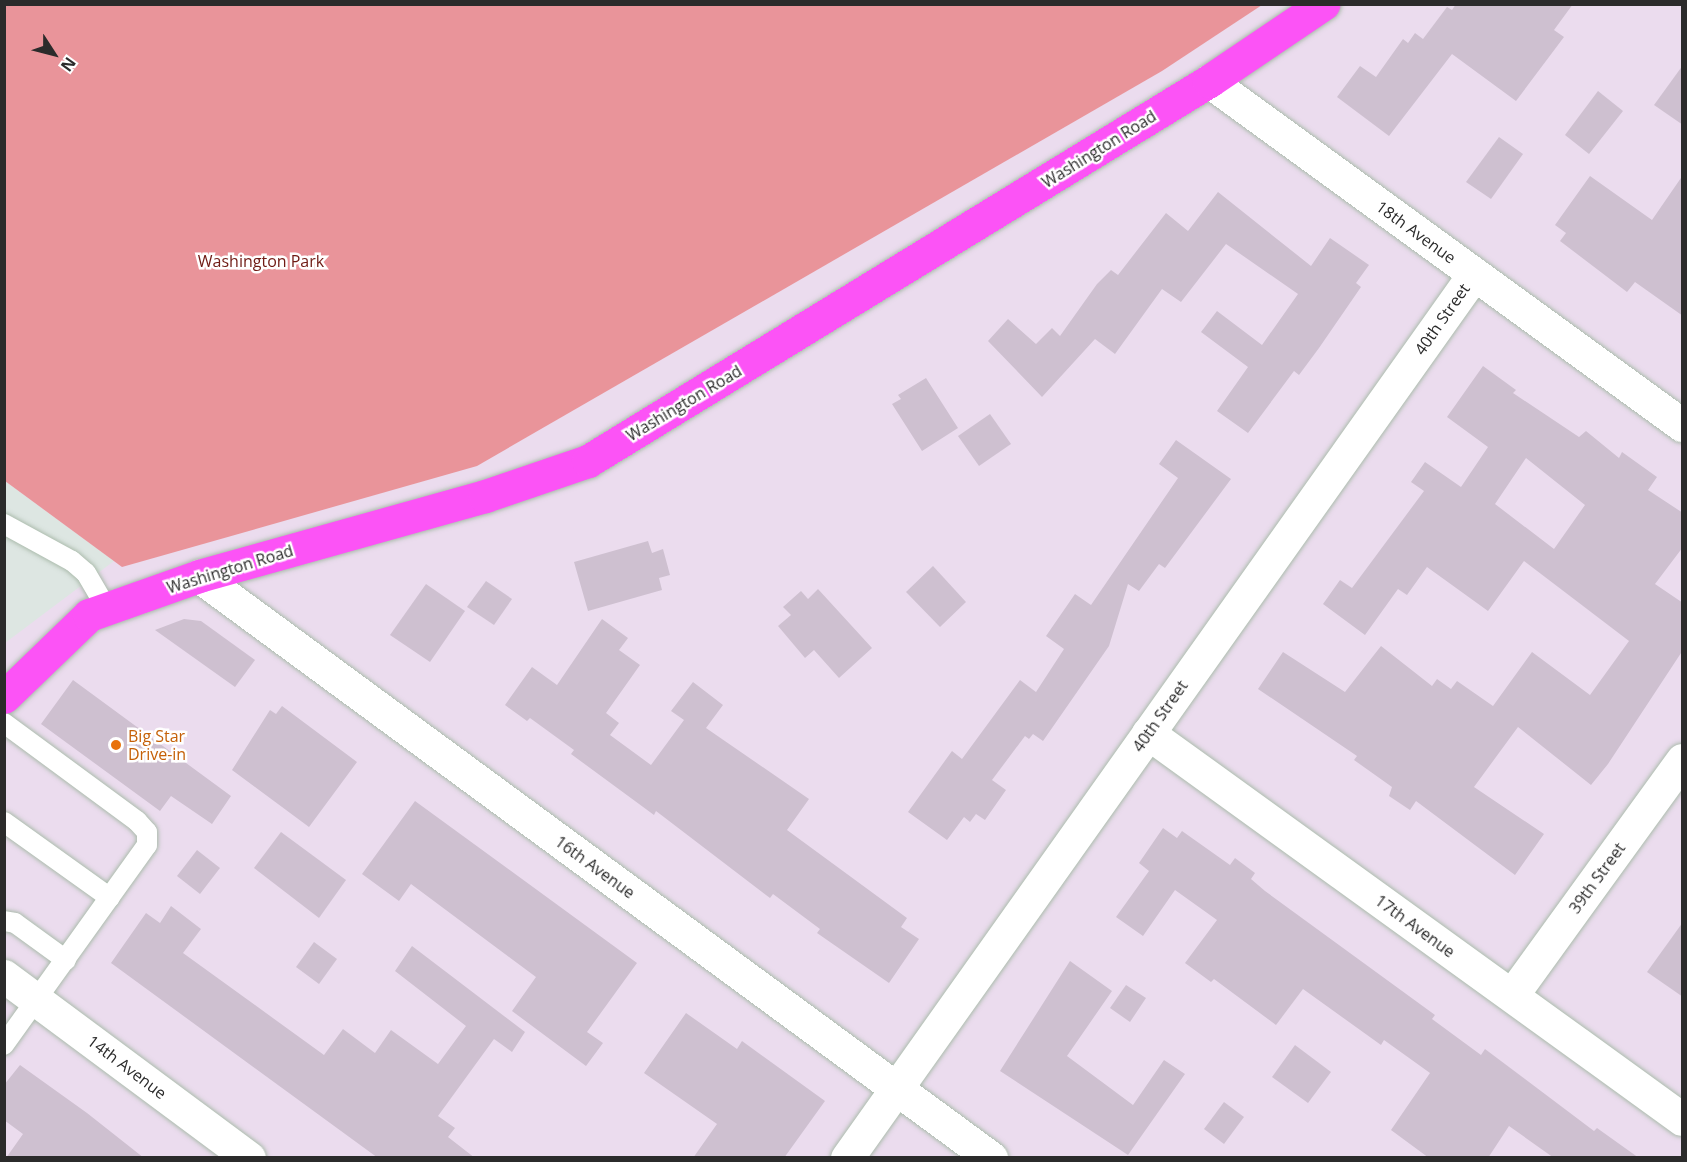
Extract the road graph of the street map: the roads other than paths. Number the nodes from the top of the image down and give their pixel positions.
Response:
1 (1323, 4) edge
2 (1209, 81) junction
3 (1474, 274) junction
4 (1683, 425) edge
5 (4, 524) edge
6 (199, 576) junction
7 (107, 609) junction
8 (4, 697) edge
9 (4, 723) edge
10 (1148, 733) junction
11 (1683, 760) edge
12 (4, 822) edge
13 (110, 898) junction
14 (4, 921) edge
15 (66, 960) junction
16 (4, 976) edge
17 (1512, 996) junction
18 (37, 1000) junction
19 (4, 1045) edge
20 (896, 1088) junction
21 (1683, 1119) edge
22 (249, 1158) edge
23 (847, 1158) edge
24 (991, 1158) edge

1 - 2 main road, Washington Road
2 - 3 street, 18th Avenue
2 - 6 main road, Washington Road
3 - 4 street, 18th Avenue
3 - 10 street, 40th Street
5 - 7 lane
6 - 7 main road, Washington Road
6 - 20 street, 16th Avenue
7 - 8 main road, Washington Road
9 - 13 lane
10 - 17 street, 17th Avenue
10 - 20 street, 40th Street
11 - 17 street, 39th Street
12 - 13 lane
13 - 15 lane
14 - 15 lane
15 - 18 lane
16 - 18 street, 14th Avenue
17 - 21 street, 17th Avenue
18 - 19 lane
18 - 22 street, 14th Avenue
20 - 23 street, 40th Street
20 - 24 street, 16th Avenue

